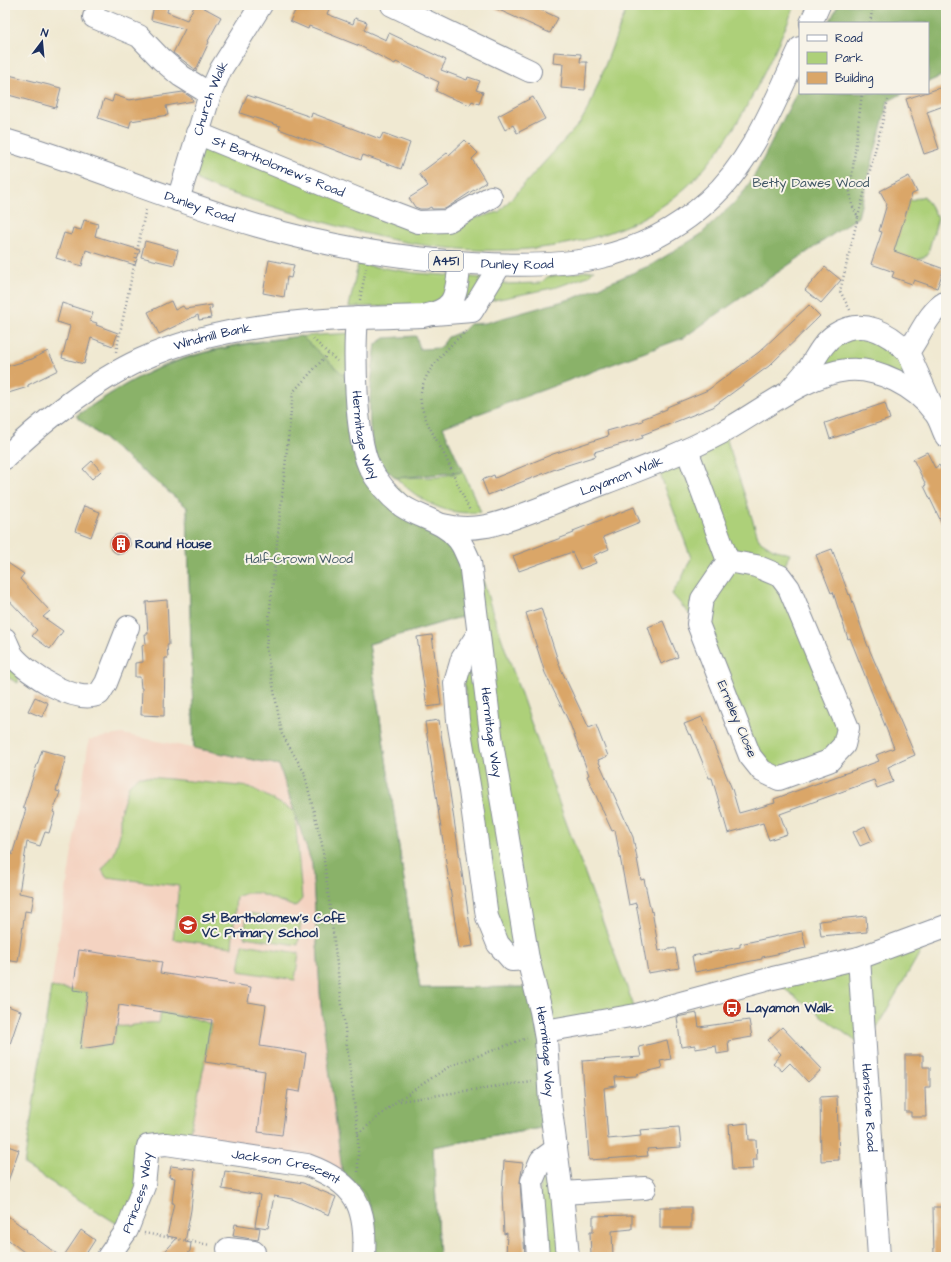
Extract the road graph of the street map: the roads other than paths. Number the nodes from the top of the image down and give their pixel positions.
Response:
1 (261, 5) edge
2 (392, 5) edge
3 (819, 5) edge
4 (94, 18) dead end
5 (811, 22) edge
6 (799, 50) edge
7 (530, 71) dead end
8 (210, 94) junction
9 (197, 133) junction
10 (5, 140) edge
11 (490, 197) dead end
12 (178, 200) junction
13 (453, 262) junction
14 (500, 265) junction
15 (946, 302) edge
16 (428, 315) junction
17 (357, 318) junction
18 (908, 352) junction
19 (790, 391) junction
20 (935, 412) junction
21 (946, 436) edge
22 (687, 450) junction
23 (12, 451) edge
24 (442, 525) junction
25 (728, 561) junction
26 (128, 627) dead end
27 (478, 634) junction
28 (5, 639) edge
29 (946, 926) edge
30 (859, 958) junction
31 (528, 959) junction
32 (545, 1031) junction
33 (148, 1146) joint
34 (556, 1149) junction
35 (645, 1188) dead end
36 (562, 1193) junction
37 (228, 1249) road end
38 (108, 1257) edge
39 (254, 1257) edge
40 (364, 1257) edge
41 (538, 1257) edge
42 (568, 1257) edge
43 (879, 1257) edge

1 - 8 street, Church Walk
2 - 7 street
3 - 5 street
4 - 8 street
6 - 14 street, Dunley Road / A451
8 - 9 street, Church Walk
9 - 11 street, St Bartholomew's Road
9 - 12 street, Church Walk
10 - 12 street, Dunley Road / A451
12 - 13 street, Dunley Road / A451
13 - 14 street, Dunley Road / A451
13 - 16 street
14 - 16 street, Windmill Bank
15 - 18 street
16 - 17 street, Windmill Bank
17 - 23 street, Windmill Bank
17 - 24 street, Hermitage Way
18 - 19 street, Layamon Walk
18 - 20 street
19 - 20 street, Layamon Walk
19 - 22 street, Layamon Walk
20 - 21 street, Layamon Walk
22 - 24 street, Layamon Walk
22 - 25 street
24 - 27 street, Hermitage Way
25 - 25 street, Erneley Close
26 - 28 street
27 - 31 street, Hermitage Way
27 - 31 street
29 - 30 street
30 - 32 street
30 - 43 street, Hanstone Road
31 - 32 street, Hermitage Way
32 - 34 street, Hermitage Way
33 - 38 street, Princess Way
33 - 40 street, Jackson Crescent
34 - 36 street, Hermitage Way
34 - 41 street
35 - 36 street
36 - 42 street, Hermitage Way
37 - 39 street

